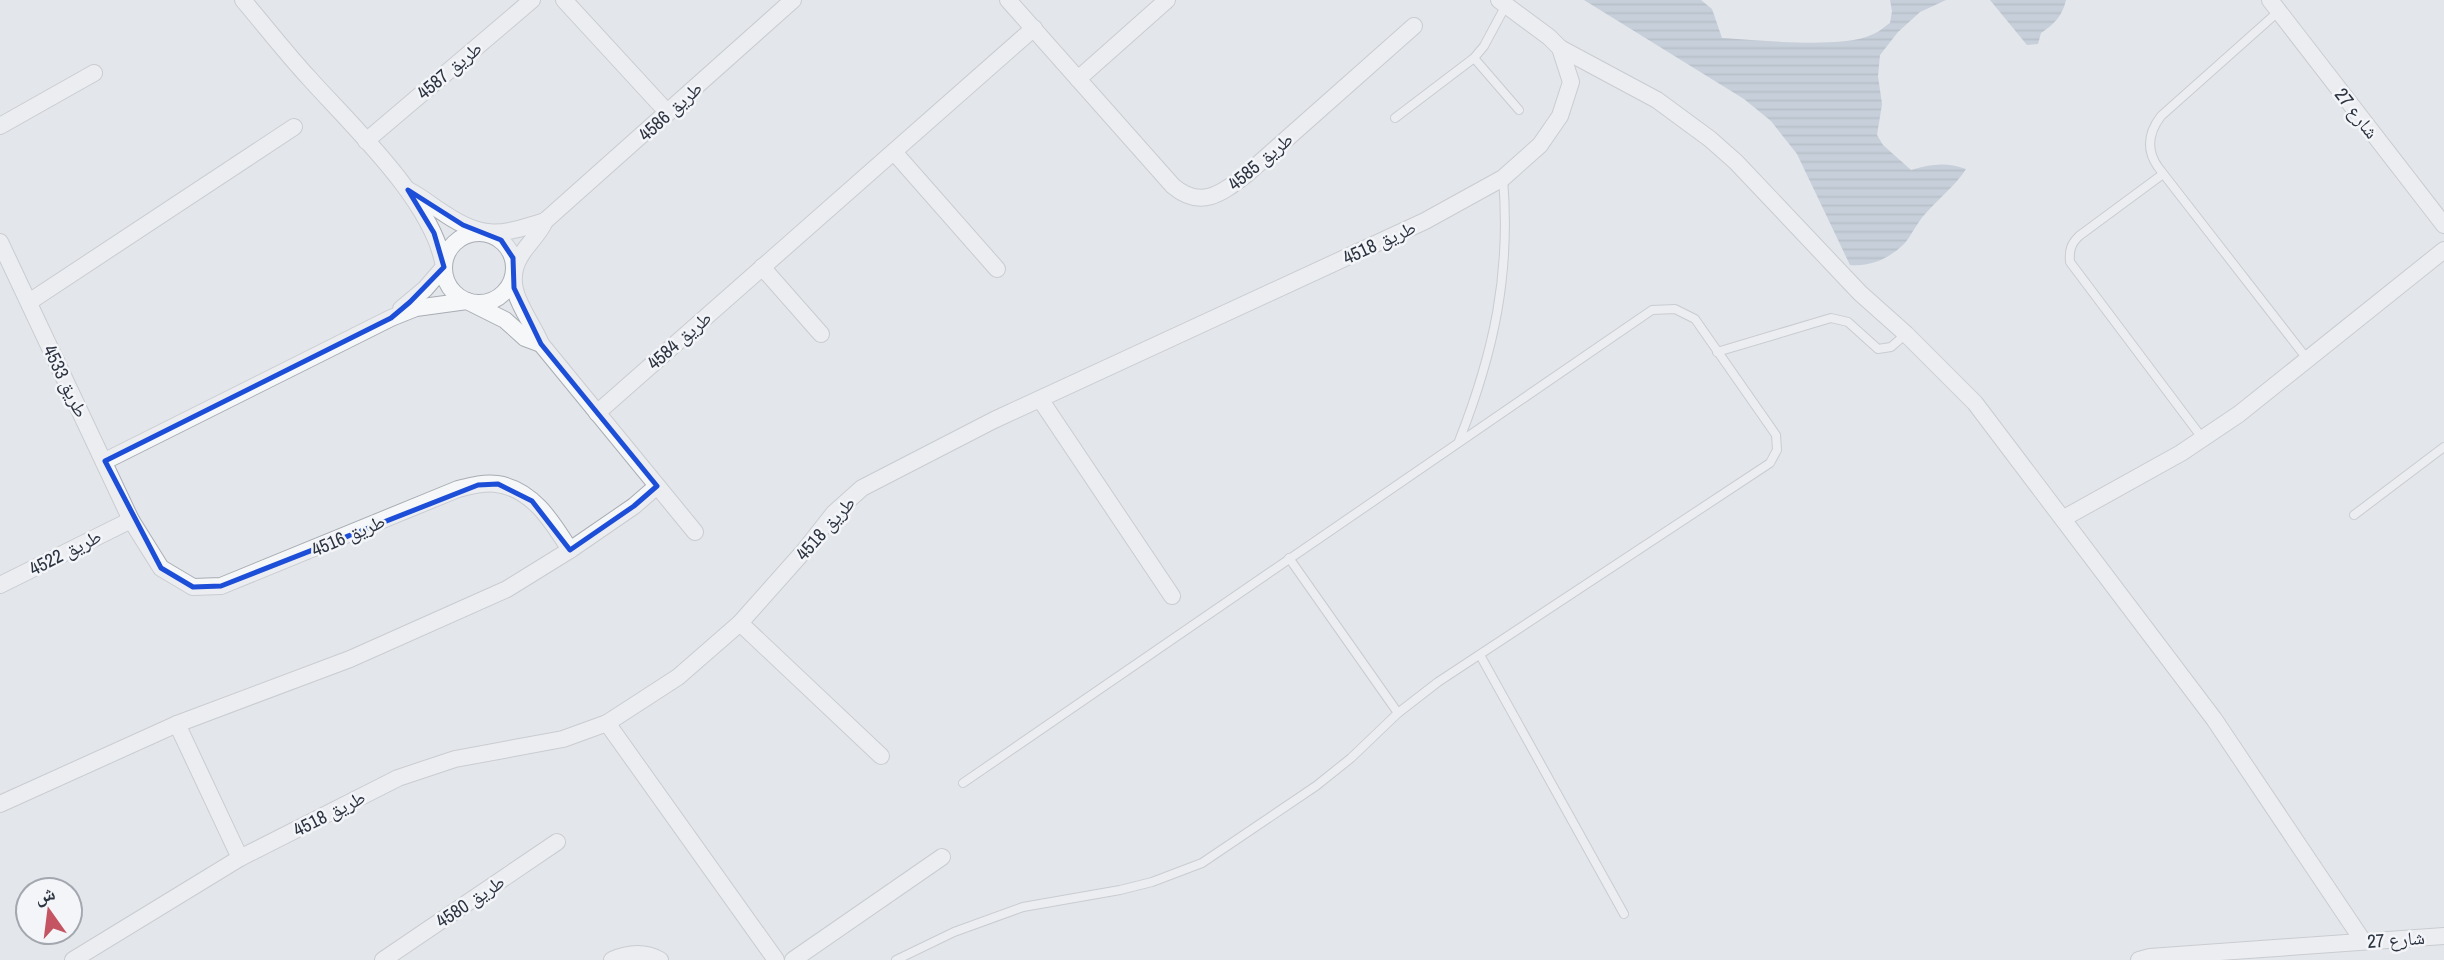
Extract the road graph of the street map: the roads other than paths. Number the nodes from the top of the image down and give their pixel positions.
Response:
1 (243, 0) edge
2 (532, 0) edge
3 (564, 0) edge
4 (793, 0) edge
5 (1009, 0) edge
6 (1167, 0) edge
7 (1503, 3) edge
8 (2274, 6) edge
9 (1414, 26) dead end
10 (1034, 28) junction
11 (1560, 48) junction
12 (1474, 58) junction
13 (94, 73) dead end
14 (1078, 79) junction
15 (1520, 110) dead end
16 (668, 113) junction
17 (1395, 118) dead end
18 (0, 126) edge
19 (294, 127) dead end
20 (366, 141) junction
21 (894, 152) junction
22 (2163, 174) junction
23 (1503, 178) junction
24 (408, 190) junction
25 (545, 221) junction
26 (2444, 225) edge
27 (480, 233) junction
28 (0, 242) edge
29 (2444, 250) edge
30 (444, 267) junction
31 (762, 267) junction
32 (514, 268) junction
33 (997, 269) dead end
34 (467, 301) junction
35 (29, 302) junction
36 (391, 318) junction
37 (821, 334) dead end
38 (1906, 334) junction
39 (541, 344) junction
40 (1717, 352) junction
41 (2308, 360) junction
42 (1040, 399) junction
43 (597, 413) junction
44 (2203, 439) junction
45 (1459, 441) junction
46 (2444, 447) edge
47 (105, 461) junction
48 (657, 486) junction
49 (2354, 515) dead end
50 (2064, 518) junction
51 (131, 520) junction
52 (695, 532) dead end
53 (570, 550) junction
54 (1289, 558) junction
55 (0, 585) edge
56 (1172, 596) dead end
57 (740, 624) junction
58 (1480, 655) junction
59 (1398, 713) junction
60 (607, 723) junction
61 (177, 724) junction
62 (881, 756) dead end
63 (963, 783) dead end
64 (0, 804) edge
65 (557, 842) dead end
66 (942, 857) dead end
67 (240, 858) junction
68 (1624, 914) dead end
69 (2444, 936) edge
70 (2363, 941) junction
71 (404, 946) junction
72 (2302, 946) junction
73 (73, 960) edge
74 (383, 960) edge
75 (414, 960) edge
76 (612, 960) edge
77 (660, 960) edge
78 (776, 960) edge
79 (793, 960) edge
80 (896, 960) edge
81 (2139, 960) edge
82 (2313, 960) edge

1 - 20 street
2 - 20 street, طريق 4587
3 - 16 street
4 - 16 street, طريق 4586
5 - 10 street, طريق 4585
6 - 14 street
7 - 11 street
7 - 12 lane
8 - 22 lane
8 - 26 street, شارع 27
9 - 14 street, طريق 4585
10 - 14 street, طريق 4585
10 - 21 street, طريق 4584
11 - 23 street, طريق 4518
11 - 38 street
12 - 15 lane
12 - 17 lane
13 - 18 street
16 - 25 street, طريق 4586
19 - 35 street
20 - 24 street
21 - 31 street, طريق 4584
21 - 33 street
22 - 41 lane
22 - 44 lane
23 - 42 street, طريق 4518
23 - 45 lane
24 - 27 street
24 - 30 street
25 - 27 street, طريق 4586
25 - 32 street, طريق 4586
27 - 30 street
27 - 32 street
28 - 35 street, طريق 4533
29 - 41 street
30 - 34 street
30 - 36 street
31 - 37 street
31 - 43 street, طريق 4584
32 - 34 street
32 - 39 street
34 - 36 street
34 - 39 street
35 - 47 street, طريق 4533
36 - 47 street
38 - 40 lane
38 - 50 street
39 - 43 street
40 - 45 lane
40 - 58 lane
41 - 44 street
42 - 56 street
42 - 57 street, طريق 4518
43 - 48 street
44 - 50 street
45 - 54 lane
46 - 49 lane
47 - 51 street, طريق 4533
48 - 52 street
48 - 53 street
50 - 70 street
51 - 53 street, طريق 4516
51 - 55 street, طريق 4522
53 - 61 street
54 - 59 lane
54 - 63 lane
57 - 60 street, طريق 4518
57 - 62 street
58 - 59 lane
58 - 68 lane
59 - 80 lane
60 - 67 street, طريق 4518
60 - 78 street
61 - 64 street
61 - 67 street
65 - 71 street, طريق 4580
66 - 79 street
67 - 73 street, طريق 4518
69 - 70 street, شارع 27
70 - 72 street, شارع 27
71 - 74 street, طريق 4580
71 - 75 street
72 - 81 street, شارع 27
72 - 82 street
76 - 77 street

